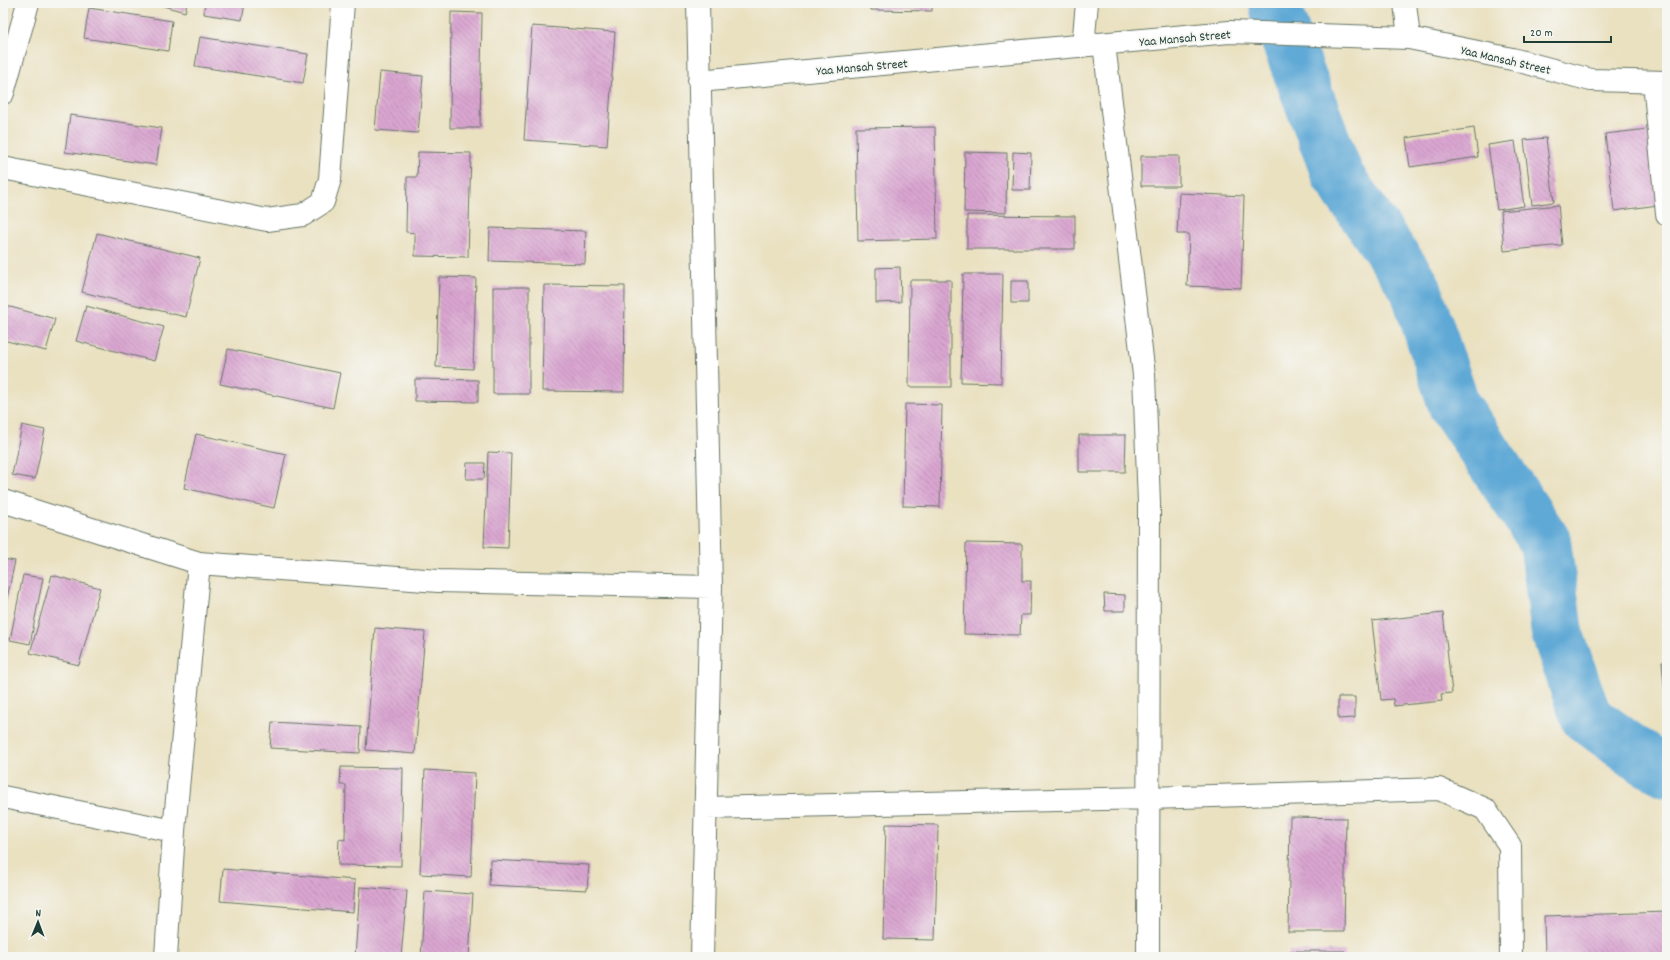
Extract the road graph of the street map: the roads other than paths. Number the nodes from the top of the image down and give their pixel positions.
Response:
1 (28, 3) edge
2 (343, 3) edge
3 (698, 3) edge
4 (1088, 3) edge
5 (1405, 3) edge
6 (1409, 38) junction
7 (1094, 45) junction
8 (699, 81) junction
9 (1660, 82) edge
10 (3, 93) edge
11 (3, 168) edge
12 (1666, 214) edge
13 (3, 501) edge
14 (199, 563) junction
15 (711, 588) junction
16 (3, 796) edge
17 (1149, 798) junction
18 (706, 808) junction
19 (174, 831) junction
20 (166, 957) edge
21 (702, 957) edge
22 (1148, 957) edge
23 (1511, 957) edge

1 - 10 street
2 - 11 street
3 - 8 street
4 - 7 street
5 - 6 street
6 - 7 street, Yaa Mansah Street
6 - 9 street, Yaa Mansah Street
7 - 8 street, Yaa Mansah Street
7 - 17 street
8 - 15 street
9 - 12 street
13 - 14 street
14 - 15 street
14 - 19 street
15 - 18 street
16 - 19 street
17 - 18 street
17 - 22 street
17 - 23 street
18 - 21 street
19 - 20 street

